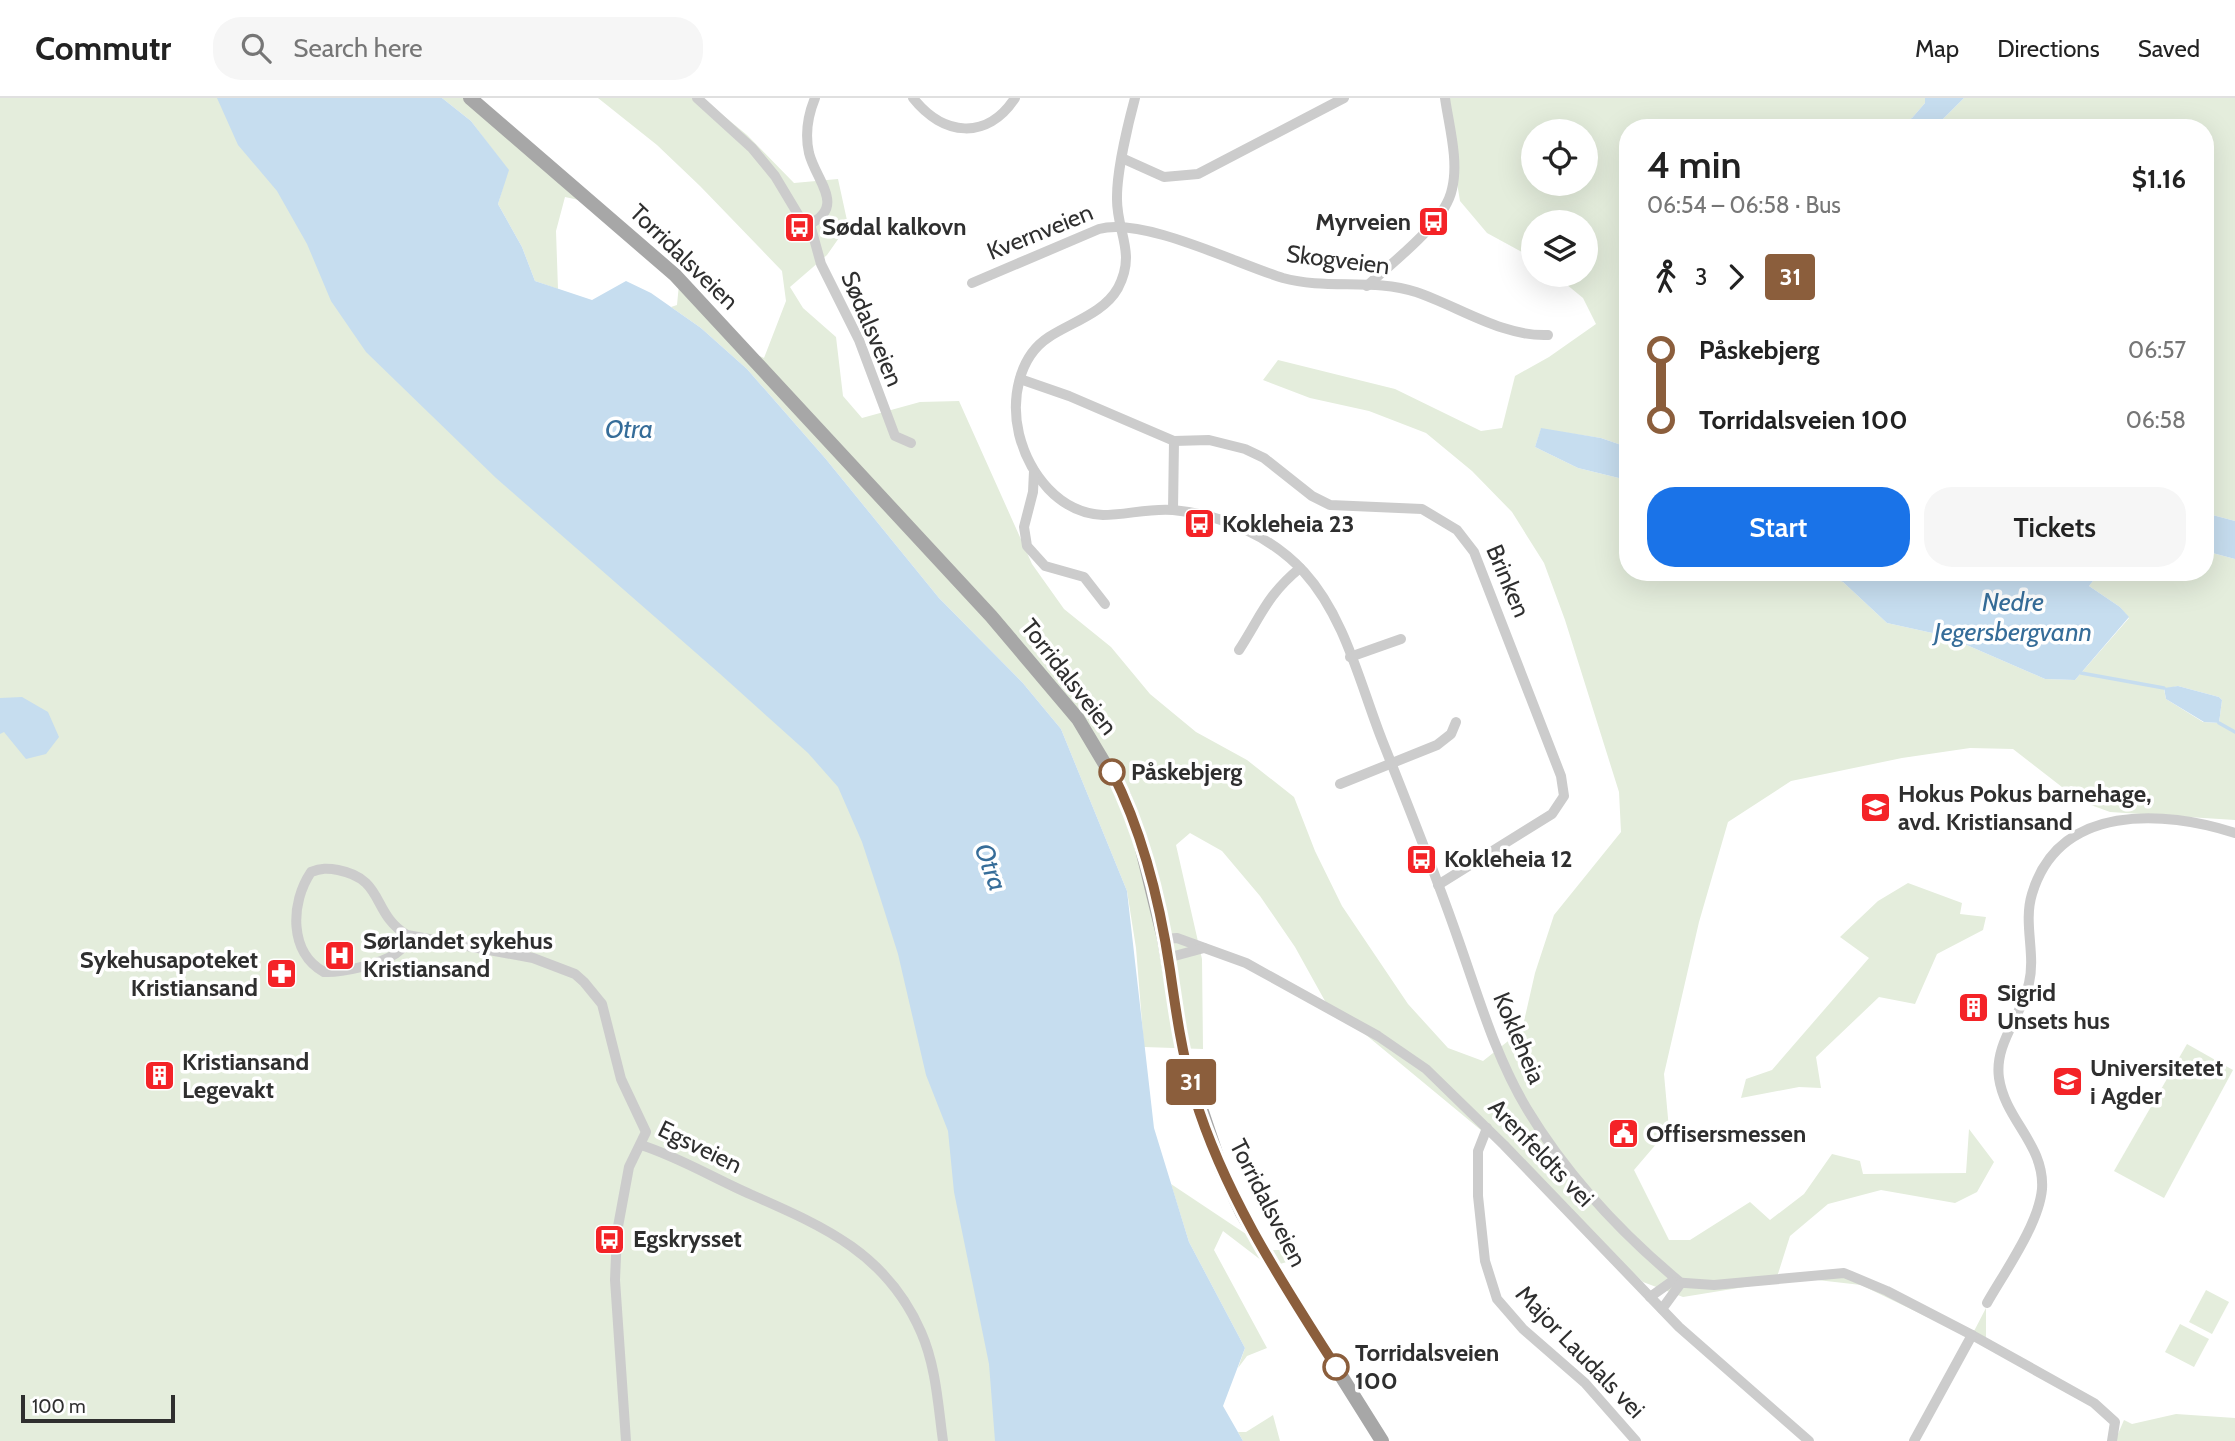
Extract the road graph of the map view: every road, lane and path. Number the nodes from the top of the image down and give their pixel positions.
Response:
1 (470, 98) edge
2 (697, 98) edge
3 (814, 98) edge
4 (913, 98) edge
5 (1015, 98) edge
6 (1135, 98) edge
7 (1343, 98) edge
8 (1445, 98) edge
9 (1124, 159) junction
10 (810, 224) junction
11 (1122, 225) junction
12 (972, 283) dead end
13 (1367, 286) junction
14 (1548, 335) dead end
15 (1020, 379) junction
16 (1174, 441) junction
17 (911, 443) dead end
18 (1034, 471) junction
19 (1173, 510) junction
20 (1300, 568) junction
21 (1105, 604) dead end
22 (1401, 639) dead end
23 (1239, 650) dead end
24 (1350, 657) junction
25 (1456, 722) dead end
26 (1391, 764) junction
27 (1340, 783) dead end
28 (2235, 833) edge
29 (1438, 885) junction
30 (417, 938) junction
31 (1164, 939) junction
32 (1205, 948) junction
33 (1167, 958) junction
34 (1487, 1128) junction
35 (641, 1145) junction
36 (1681, 1283) junction
37 (1650, 1297) junction
38 (1987, 1303) dead end
39 (1662, 1309) junction
40 (1972, 1335) junction
41 (626, 1441) edge
42 (943, 1441) edge
43 (1382, 1441) edge
44 (1636, 1441) edge
45 (1809, 1441) edge
46 (1914, 1441) edge
47 (2112, 1441) edge

1 - 31 main road, Torridalsveien
2 - 10 street, Sødalsveien
3 - 10 street
4 - 5 street
6 - 9 street, Kvernveien
7 - 9 street
8 - 13 street
9 - 11 street, Kvernveien
10 - 17 street, Sødalsveien
11 - 12 street, Kvernveien
11 - 13 street, Skogveien
11 - 15 street, Kokleheia
13 - 14 street, Skogveien
15 - 16 street, Brinken
15 - 18 street, Kokleheia
16 - 19 street
16 - 29 street, Brinken
18 - 19 street, Kokleheia
18 - 21 street, Kokleheia
19 - 20 street, Kokleheia
20 - 23 street
20 - 24 street, Kokleheia
22 - 24 street
24 - 26 street, Kokleheia
25 - 26 street
26 - 27 street
26 - 29 street, Kokleheia
28 - 38 street
29 - 36 street, Kokleheia
30 - 30 street, Egsveien
30 - 35 street, Egsveien
31 - 32 street, Arenfeldts vei
31 - 33 main road, Torridalsveien
32 - 33 street
32 - 34 street, Arenfeldts vei
33 - 43 main road, Torridalsveien
34 - 37 street, Arenfeldts vei
34 - 44 street, Major Laudals vei
35 - 41 street
35 - 42 street, Egsveien
36 - 37 street
36 - 39 street
36 - 40 street
37 - 39 street, Arenfeldts vei
39 - 45 street, Arenfeldts vei
40 - 46 street
40 - 47 street

